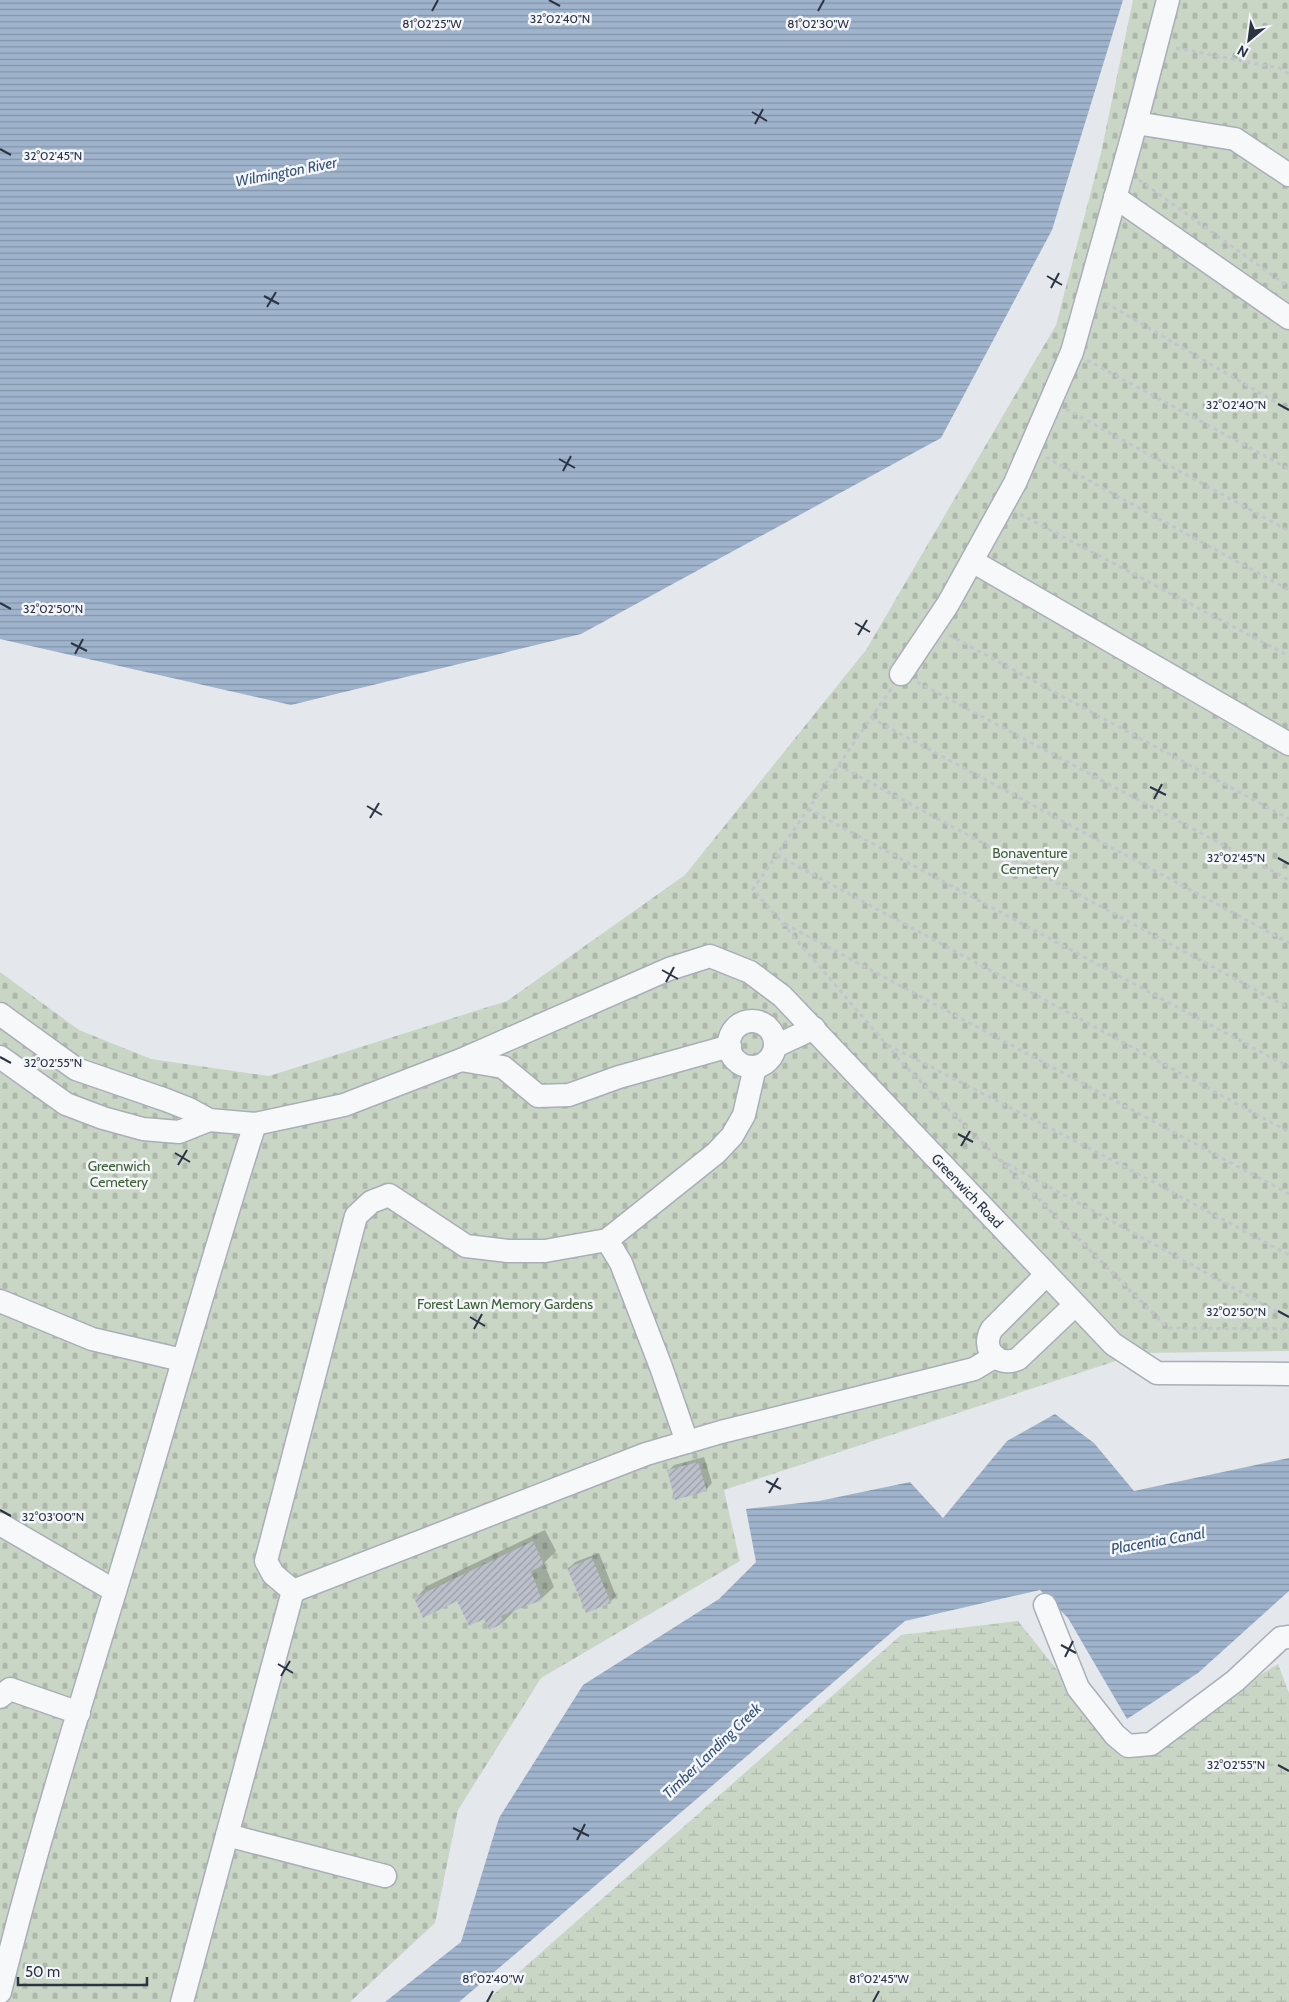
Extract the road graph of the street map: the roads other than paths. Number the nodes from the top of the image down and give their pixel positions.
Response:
1 (1168, 0) edge
2 (1136, 123) junction
3 (1289, 175) edge
4 (1115, 196) junction
5 (1289, 318) edge
6 (972, 560) junction
7 (901, 674) road end
8 (1289, 744) edge
9 (782, 996) junction
10 (0, 1014) edge
11 (750, 1021) junction
12 (814, 1028) junction
13 (730, 1046) junction
14 (776, 1046) junction
15 (0, 1056) edge
16 (461, 1060) junction
17 (755, 1067) junction
18 (209, 1120) junction
19 (255, 1124) junction
20 (607, 1240) junction
21 (1046, 1275) junction
22 (0, 1301) edge
23 (1075, 1305) junction
24 (994, 1357) junction
25 (182, 1360) junction
26 (1289, 1374) edge
27 (687, 1442) junction
28 (0, 1524) edge
29 (115, 1591) junction
30 (293, 1591) junction
31 (1045, 1604) dead end
32 (1289, 1637) edge
33 (3, 1688) edge
34 (79, 1712) junction
35 (227, 1835) junction
36 (385, 1876) dead end
37 (0, 1992) edge
38 (182, 2002) edge

1 - 2 street
2 - 3 street
2 - 4 street
4 - 5 street
4 - 6 street
6 - 7 street
6 - 8 street
9 - 11 street
9 - 12 street, Greenwich Road
9 - 16 street, Greenwich Road
10 - 18 street
11 - 13 street
11 - 14 street
12 - 14 street
12 - 21 street, Greenwich Road
13 - 16 street
13 - 17 street
14 - 17 street
15 - 18 street
16 - 19 street, Greenwich Road
17 - 20 street
18 - 19 street, Greenwich Road
19 - 25 street
20 - 27 street
20 - 30 street
21 - 23 street, Greenwich Road
21 - 24 street
22 - 25 street
23 - 24 street
23 - 26 street, Greenwich Road
24 - 27 street
25 - 29 street
27 - 30 street
28 - 29 street
29 - 34 street
30 - 35 street
31 - 32 street
33 - 34 street
34 - 37 street
35 - 36 street
35 - 38 street

